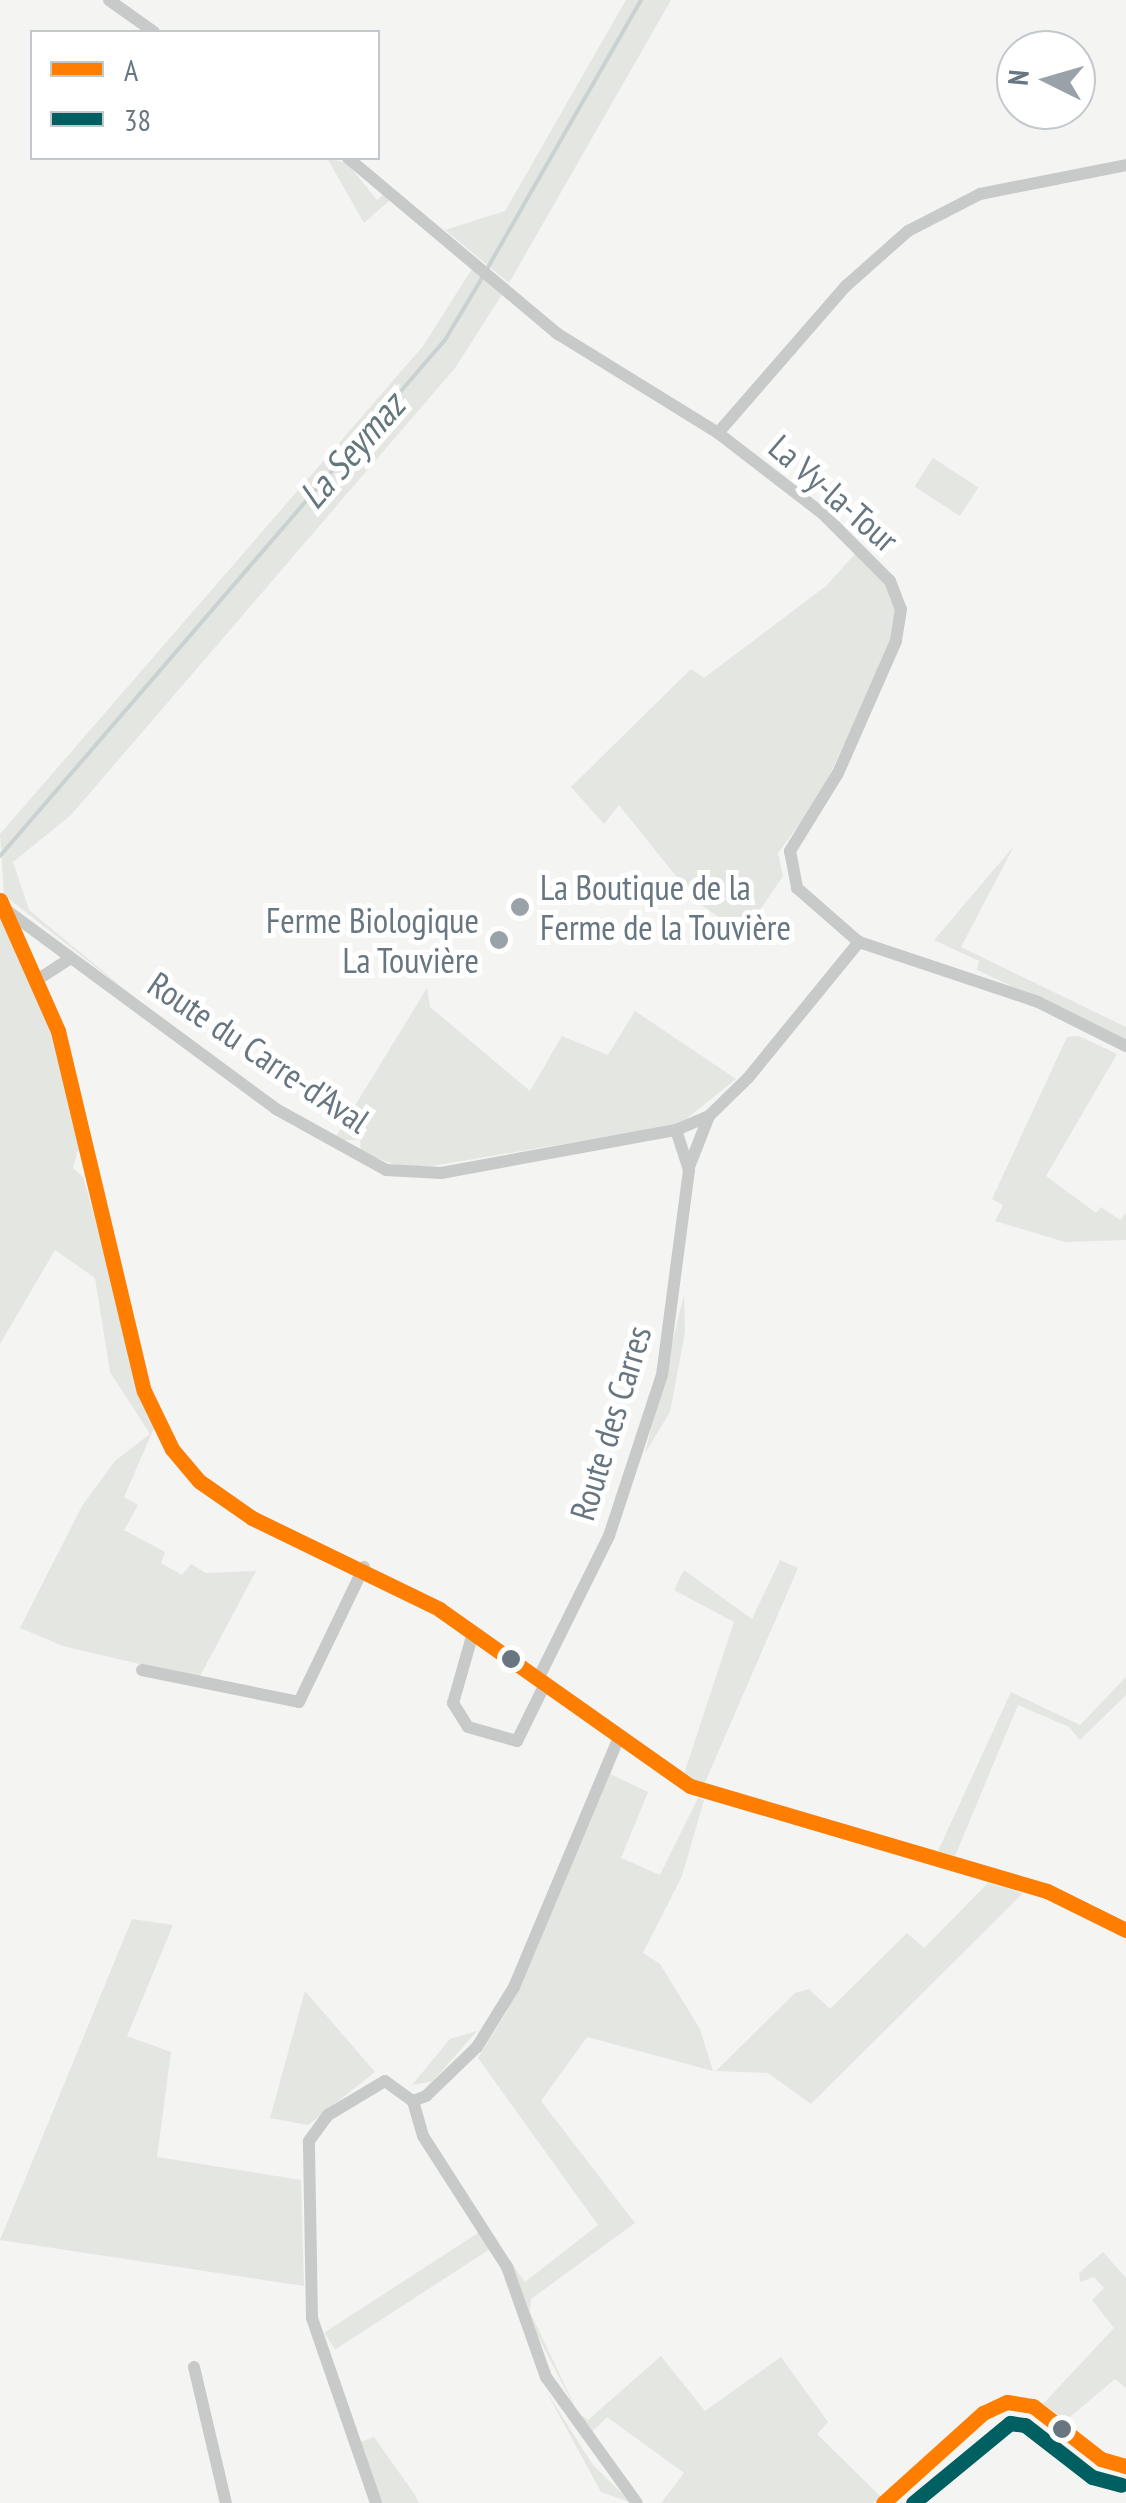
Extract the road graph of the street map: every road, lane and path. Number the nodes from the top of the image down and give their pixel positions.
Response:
1 (109, 0) edge
2 (151, 30) edge
3 (350, 160) edge
4 (1126, 165) edge
5 (718, 433) junction
6 (4, 906) edge
7 (858, 942) junction
8 (69, 960) junction
9 (40, 978) junction
10 (1126, 1046) edge
11 (709, 1116) junction
12 (676, 1130) junction
13 (688, 1170) junction
14 (364, 1567) junction
15 (474, 1633) junction
16 (142, 1670) dead end
17 (541, 1682) junction
18 (617, 1742) junction
19 (1126, 1930) edge
20 (413, 2100) junction
21 (194, 2367) dead end
22 (1126, 2466) edge
23 (226, 2503) edge
24 (376, 2503) edge
25 (637, 2503) edge
26 (882, 2503) edge

1 - 2 street
3 - 5 street, La Vy-la-Tour
4 - 5 street
5 - 7 street, La Vy-la-Tour
6 - 8 street, Route du Carre-d'Aval
6 - 9 street
7 - 10 street
7 - 11 street, Route des Carres
8 - 9 street
8 - 12 street, Route du Carre-d'Aval
9 - 14 street
11 - 12 street, Route des Carres
11 - 13 street, Route des Carres
12 - 13 street, Route des Carres
13 - 17 street, Route des Carres
14 - 15 street
14 - 16 street
15 - 17 street
15 - 17 street, Route des Carres
17 - 18 street
18 - 19 street
18 - 20 street
20 - 24 street
20 - 25 street
21 - 23 street
22 - 26 street

